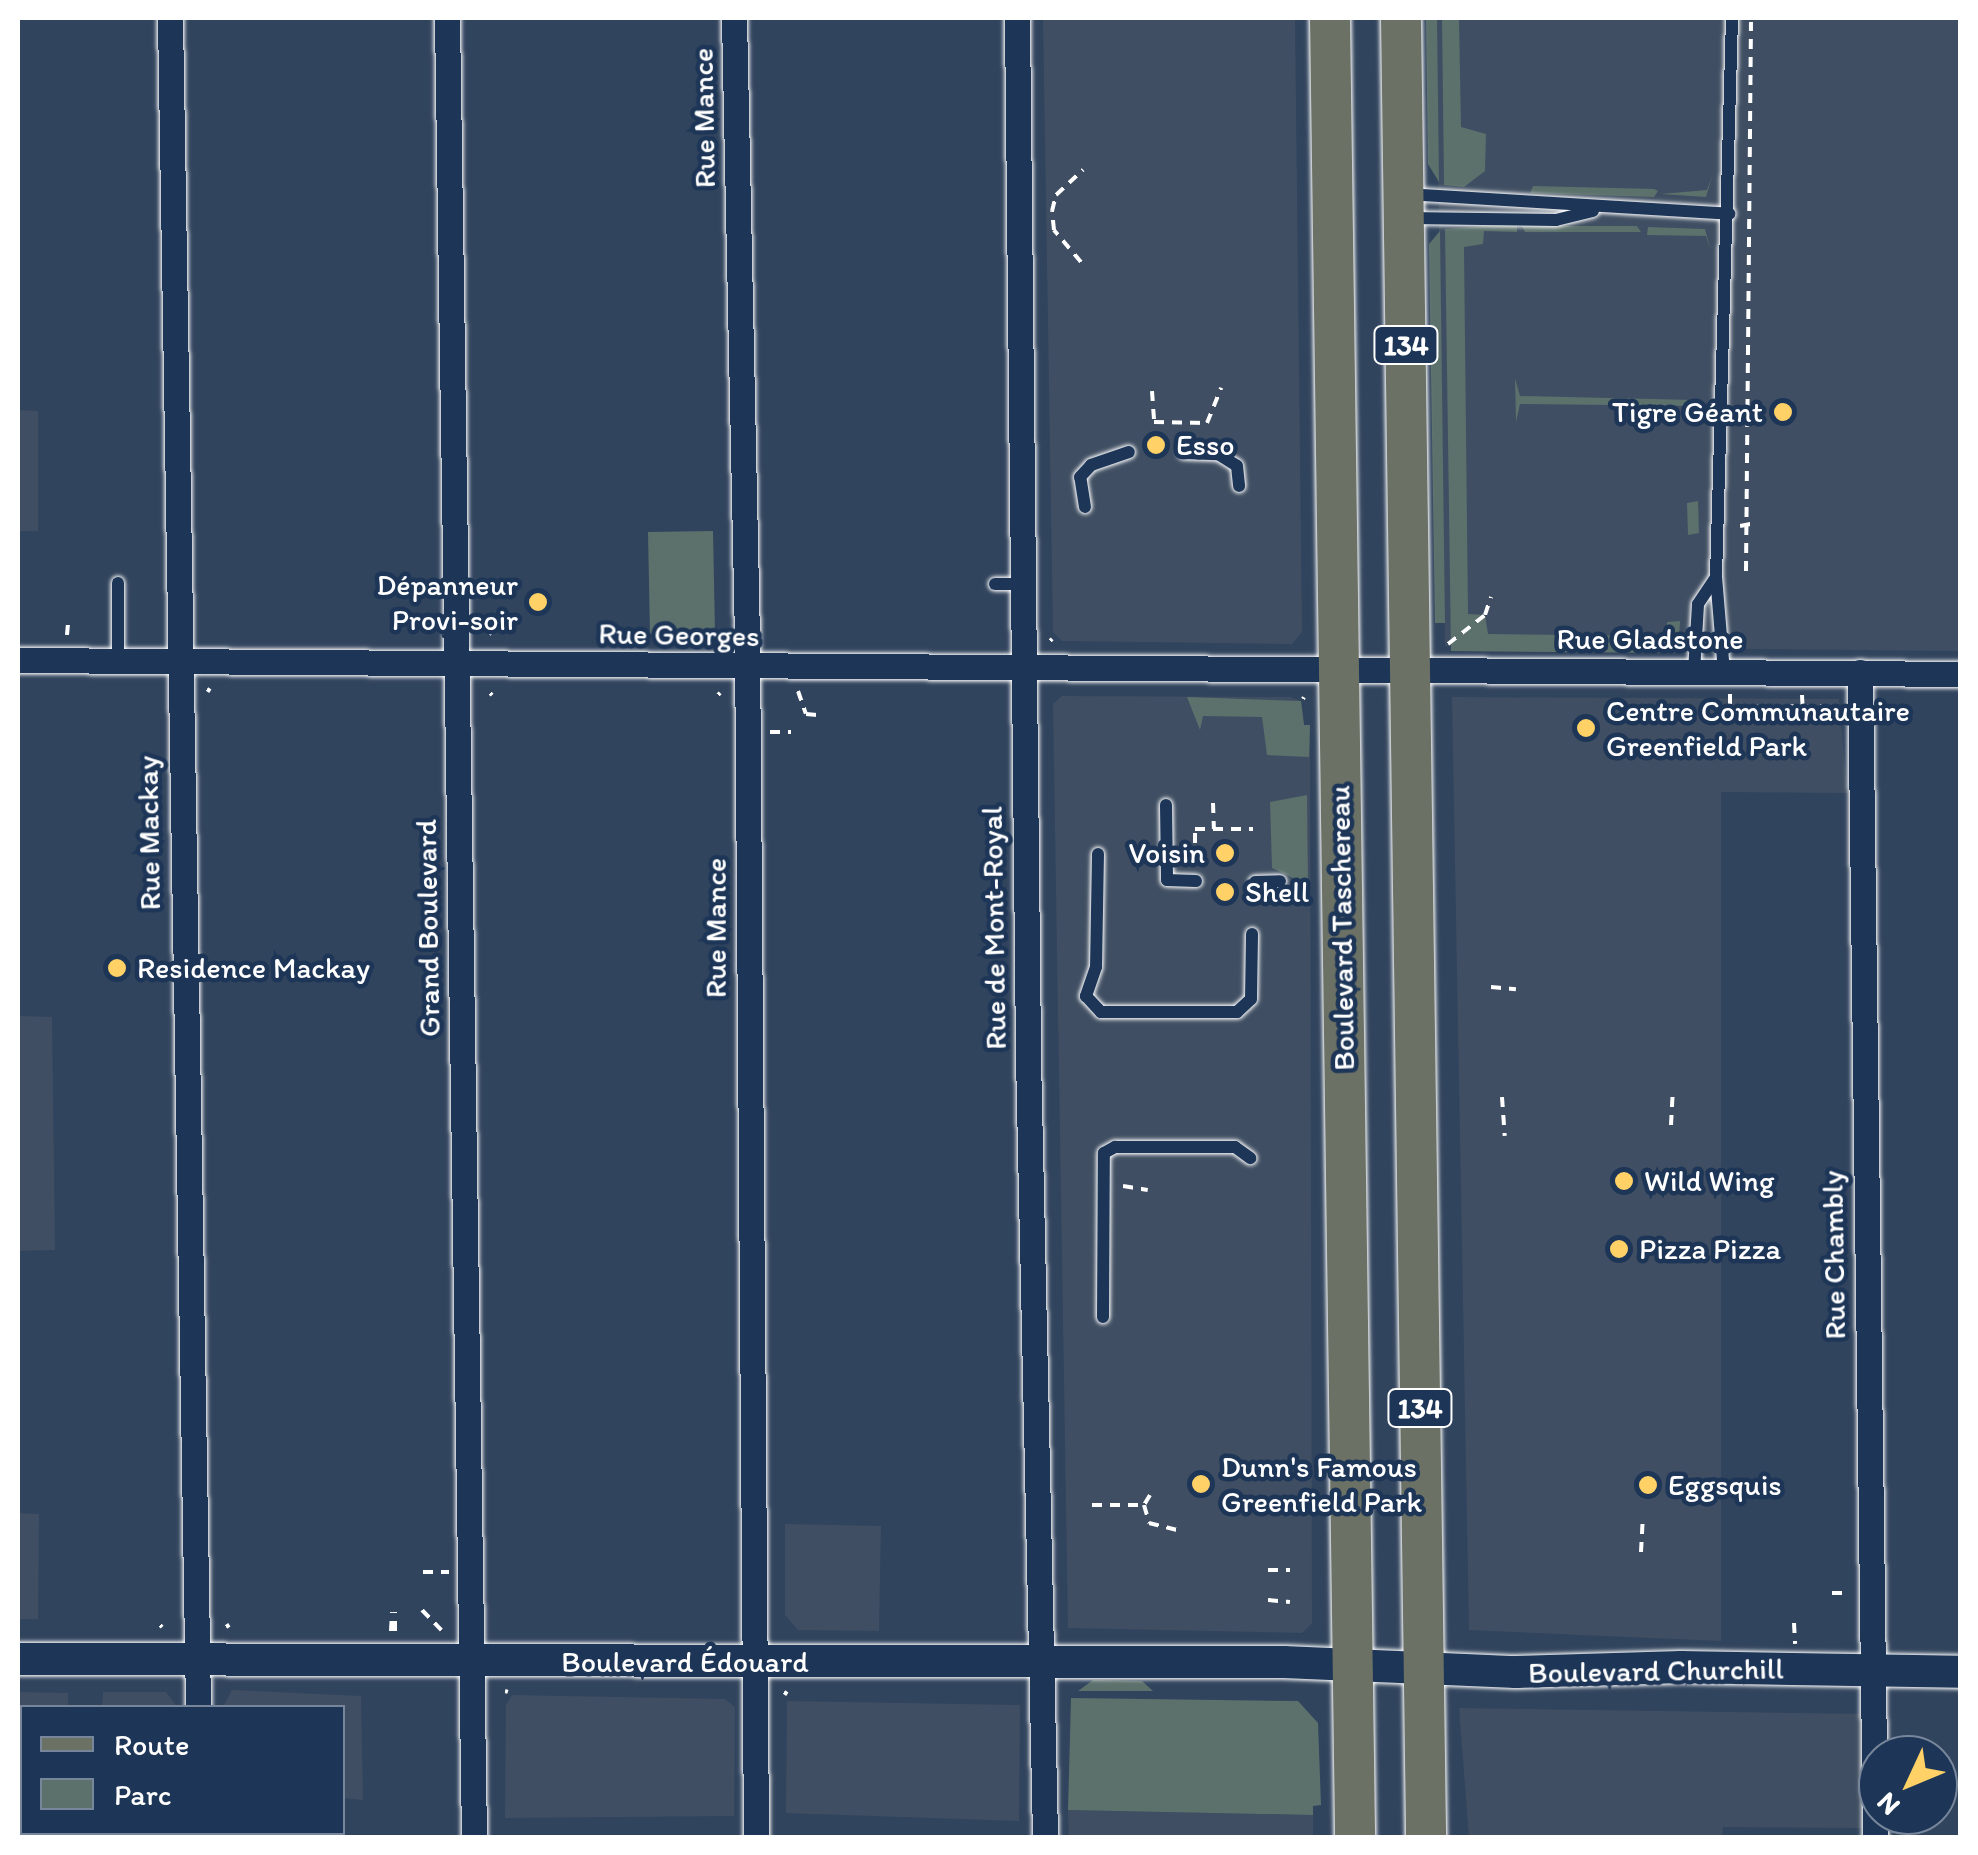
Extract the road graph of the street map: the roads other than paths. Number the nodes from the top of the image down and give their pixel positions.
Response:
1 (170, 18) edge
2 (447, 18) edge
3 (734, 18) edge
4 (1018, 18) edge
5 (1330, 18) edge
6 (1401, 18) edge
7 (1732, 18) edge
8 (1404, 206) junction
9 (1596, 211) junction
10 (1729, 214) junction
11 (1130, 452) dead end
12 (1184, 452) dead end
13 (1239, 486) dead end
14 (1085, 506) dead end
15 (1716, 577) junction
16 (118, 584) dead end
17 (995, 584) dead end
18 (1023, 584) junction
19 (18, 660) edge
20 (118, 662) junction
21 (180, 662) junction
22 (457, 665) junction
23 (747, 668) junction
24 (1022, 671) junction
25 (1339, 671) junction
26 (1410, 672) junction
27 (1694, 672) junction
28 (1860, 672) junction
29 (1960, 674) edge
30 (1727, 683) junction
31 (1166, 806) dead end
32 (1098, 854) dead end
33 (1196, 876) road end
34 (1280, 880) dead end
35 (1255, 882) dead end
36 (1252, 934) dead end
37 (1250, 1158) dead end
38 (1103, 1317) dead end
39 (18, 1659) edge
40 (198, 1660) junction
41 (471, 1661) junction
42 (752, 1662) junction
43 (1042, 1663) junction
44 (1353, 1664) junction
45 (1424, 1670) junction
46 (1872, 1670) junction
47 (1960, 1672) edge
48 (198, 1705) edge
49 (474, 1838) edge
50 (756, 1838) edge
51 (1045, 1838) edge
52 (1355, 1838) edge
53 (1426, 1838) edge
54 (1875, 1838) edge

1 - 21 street, Rue Mackay
2 - 22 street, Grand Boulevard
3 - 23 street, Rue Mance
4 - 18 street, Rue de Mont-Royal
5 - 25 main road, Boulevard Taschereau / 134
6 - 8 main road, 134
7 - 10 lane
8 - 9 lane
8 - 9 lane
8 - 26 main road, 134
9 - 10 lane
10 - 15 lane
11 - 14 lane
12 - 13 lane
15 - 27 lane
15 - 30 lane
16 - 20 lane
17 - 18 lane
18 - 24 street, Rue de Mont-Royal
19 - 20 street, Rue Georges
20 - 21 street, Rue Georges
21 - 22 street, Rue Georges
21 - 40 street, Rue Mackay
22 - 23 street, Rue Georges
22 - 41 street, Grand Boulevard
23 - 24 street, Rue Georges
23 - 42 street, Rue Mance
24 - 25 street, Rue Georges
24 - 43 street, Rue de Mont-Royal
25 - 26 street, Rue Gladstone
25 - 44 main road, Boulevard Taschereau / 134
26 - 27 street, Rue Gladstone
26 - 45 main road, 134
27 - 30 street, Rue Gladstone
28 - 29 street, Rue Gladstone
28 - 30 street, Rue Gladstone
28 - 46 street, Rue Chambly
31 - 33 lane
32 - 36 lane
34 - 35 lane
37 - 38 lane
39 - 40 street, Boulevard Édouard
40 - 41 street, Boulevard Édouard
40 - 48 street, Rue Mackay
41 - 42 street, Boulevard Édouard
41 - 49 street, Grand Boulevard
42 - 43 street, Boulevard Édouard
42 - 50 street, Rue Mance
43 - 44 street, Boulevard Édouard
43 - 51 street, Rue de Mont-Royal
44 - 45 street, Boulevard Churchill
44 - 52 main road, Boulevard Taschereau / 134
45 - 46 street, Boulevard Churchill
45 - 53 main road, 134
46 - 47 street, Boulevard Churchill
46 - 54 street, Rue Chambly

